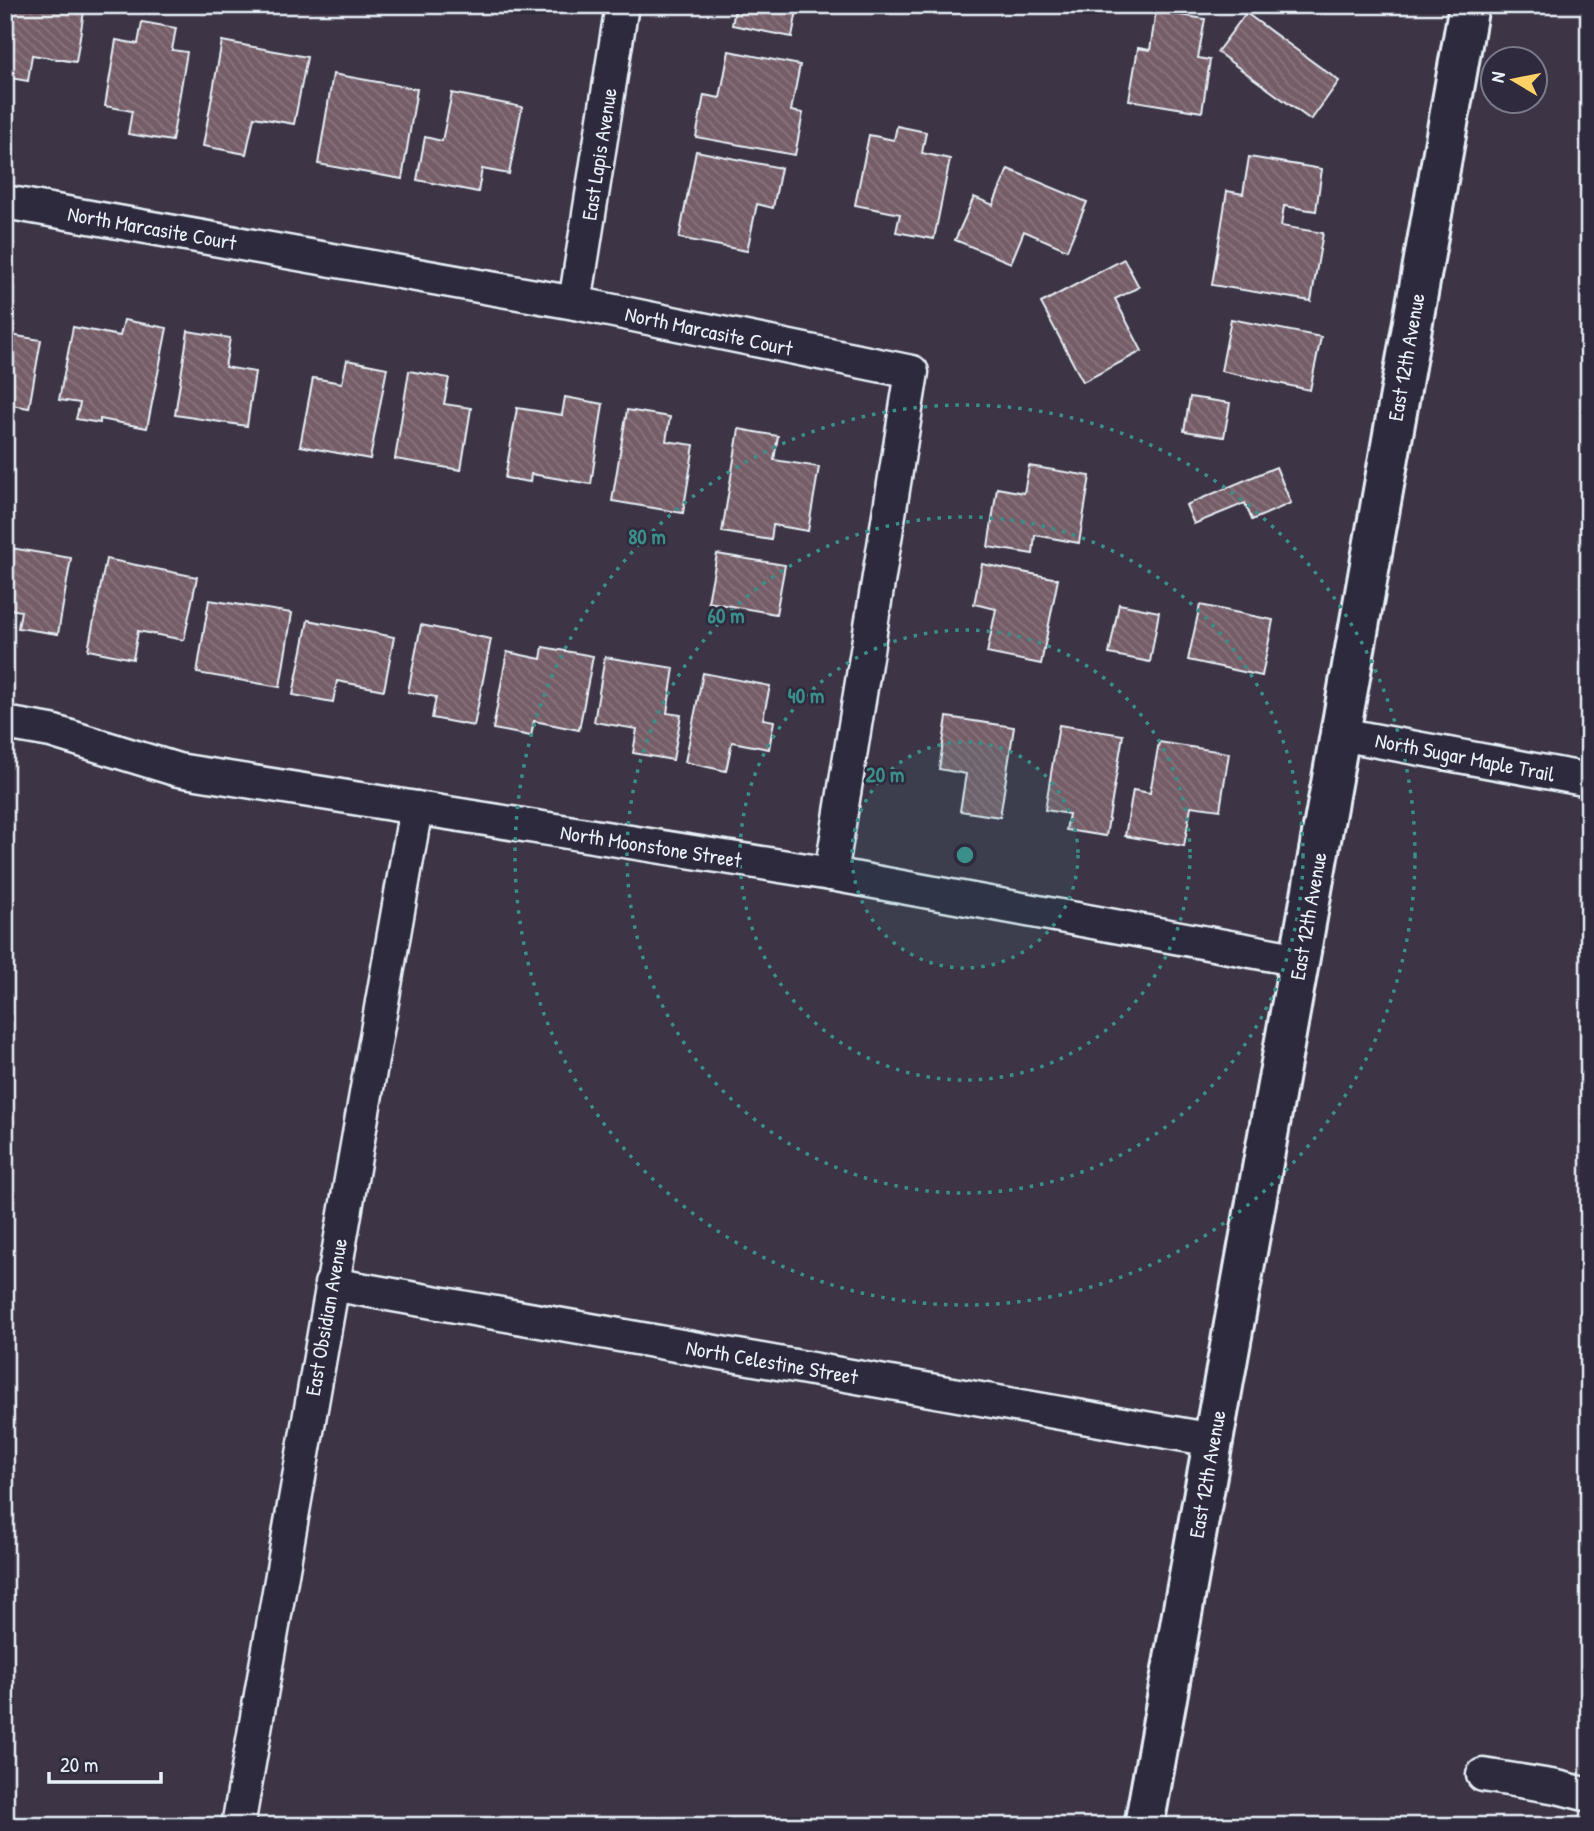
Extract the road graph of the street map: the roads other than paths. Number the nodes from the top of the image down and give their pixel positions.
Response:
1 (622, 5) edge
2 (1469, 5) edge
3 (5, 202) edge
4 (575, 303) junction
5 (5, 723) edge
6 (1340, 734) junction
7 (1589, 780) edge
8 (416, 808) junction
9 (831, 874) junction
10 (1300, 960) junction
11 (331, 1284) junction
12 (1213, 1440) junction
13 (1483, 1775) dead end
14 (1589, 1795) edge
15 (238, 1826) edge
16 (1144, 1826) edge

1 - 4 street, East Lapis Avenue
2 - 6 street, East 12th Avenue
3 - 4 street, North Marcasite Court
4 - 9 street, North Marcasite Court
5 - 8 street, North Moonstone Street
6 - 7 street, North Sugar Maple Trail
6 - 10 street, East 12th Avenue
8 - 9 street, North Moonstone Street
8 - 11 street, East Obsidian Avenue
9 - 10 street, North Moonstone Street
10 - 12 street, East 12th Avenue
11 - 12 street, North Celestine Street
11 - 15 street, East Obsidian Avenue
12 - 16 street, East 12th Avenue
13 - 14 street

